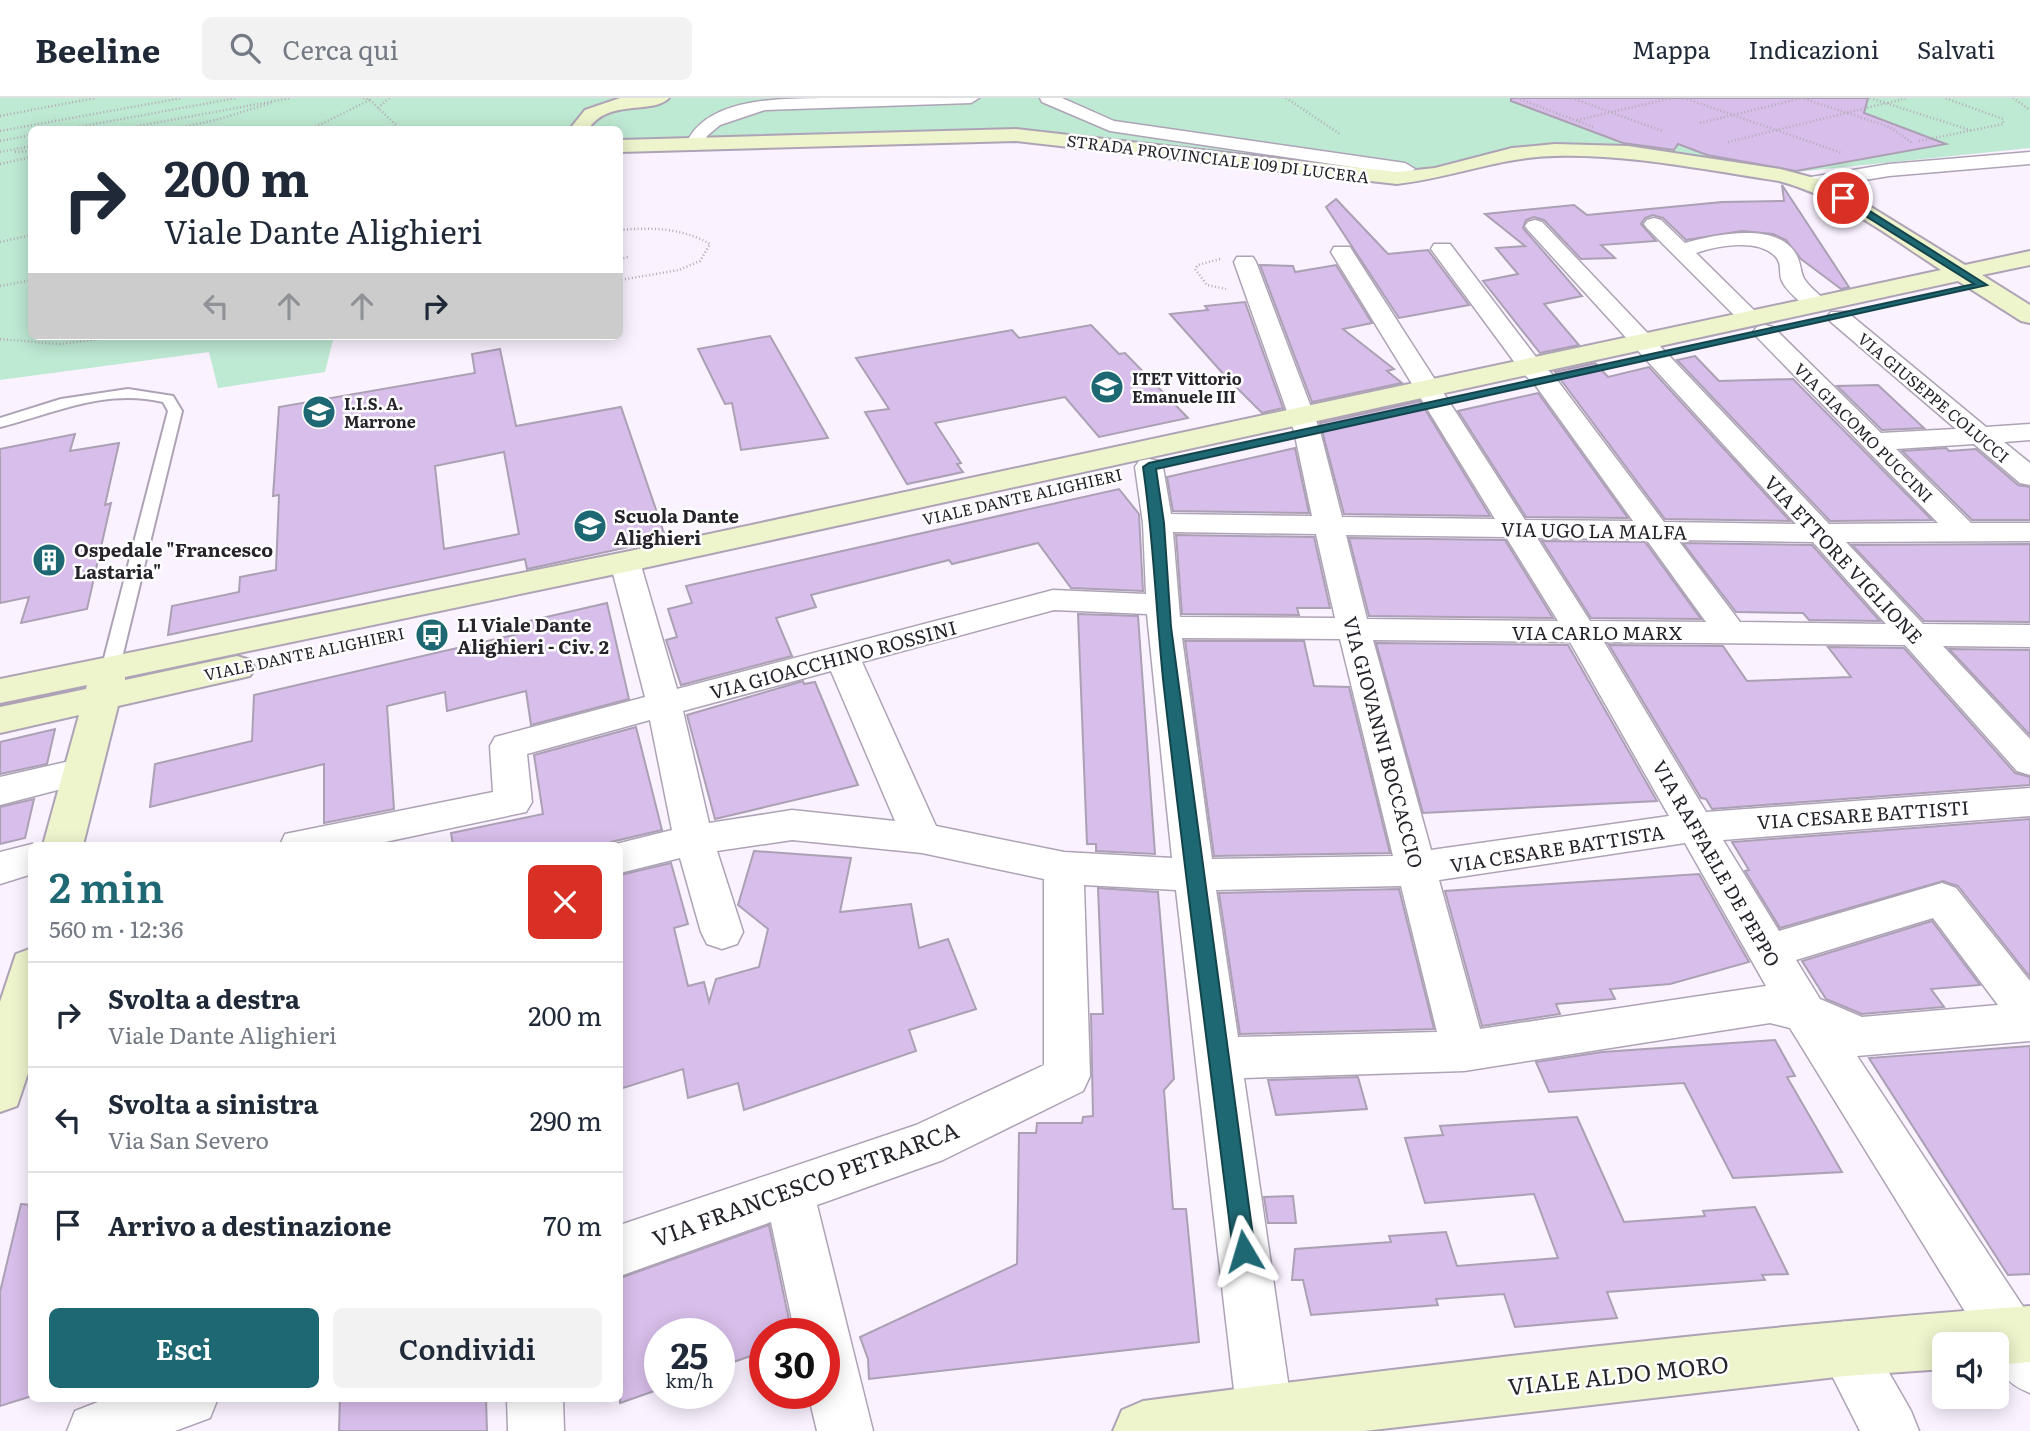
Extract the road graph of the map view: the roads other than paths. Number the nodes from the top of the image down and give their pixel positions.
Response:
1 (660, 98) edge
2 (971, 98) edge
3 (1048, 98) edge
4 (580, 126) edge
5 (695, 145) junction
6 (623, 146) edge
7 (2030, 158) edge
8 (1405, 169) dead end
9 (1811, 183) junction
10 (1654, 224) dead end
11 (1535, 226) dead end
12 (1443, 249) dead end
13 (1681, 251) junction
14 (1342, 252) dead end
15 (2030, 258) edge
16 (1245, 262) dead end
17 (1973, 279) junction
18 (1828, 310) junction
19 (2030, 316) edge
20 (1758, 325) junction
21 (1651, 349) junction
22 (1537, 373) junction
23 (1433, 395) junction
24 (0, 423) edge
25 (1304, 423) junction
26 (2030, 432) edge
27 (1979, 435) junction
28 (1874, 442) junction
29 (1147, 458) junction
30 (2030, 477) edge
31 (1158, 523) junction
32 (1328, 526) junction
33 (1518, 529) junction
34 (1655, 531) junction
35 (1963, 532) junction
36 (2030, 532) edge
37 (1821, 533) junction
38 (628, 572) junction
39 (1163, 616) junction
40 (1354, 631) junction
41 (1581, 632) junction
42 (1731, 633) junction
43 (1914, 635) junction
44 (2030, 636) edge
45 (842, 656) junction
46 (106, 682) junction
47 (0, 691) edge
48 (664, 704) junction
49 (0, 720) edge
50 (2030, 762) edge
51 (83, 771) junction
52 (0, 791) edge
53 (2030, 802) edge
54 (1696, 827) junction
55 (922, 838) junction
56 (694, 840) junction
57 (64, 842) edge
58 (314, 842) edge
59 (623, 857) edge
60 (28, 860) edge
61 (0, 868) edge
62 (1064, 868) junction
63 (1417, 869) junction
64 (1194, 874) junction
65 (722, 932) dead end
66 (1770, 951) junction
67 (28, 993) edge
68 (1804, 1012) junction
69 (2030, 1014) edge
70 (2030, 1021) edge
71 (1464, 1051) junction
72 (1220, 1058) junction
73 (0, 1090) edge
74 (789, 1191) junction
75 (623, 1249) edge
76 (818, 1318) edge
77 (2024, 1345) edge
78 (1845, 1348) junction
79 (173, 1402) edge
80 (534, 1402) edge
81 (840, 1409) edge
82 (1265, 1416) junction
83 (1367, 1417) edge
84 (107, 1418) edge
85 (1207, 1427) edge
86 (536, 1431) edge
87 (845, 1431) edge
88 (1143, 1431) edge
89 (1891, 1431) edge

1 - 4 main road
2 - 5 street
3 - 8 street
5 - 6 main road, STRADA PROVINCIALE 109 DI LUCERA
5 - 9 main road, STRADA PROVINCIALE 109 DI LUCERA
7 - 9 street
9 - 17 main road, STRADA PROVINCIALE 109 DI LUCERA
10 - 13 street, VIA GIACOMO PUCCINI
11 - 21 street, VIA ETTORE VIGLIONE
12 - 22 street
13 - 18 street, VIA GIUSEPPE COLUCCI
13 - 20 street, VIA GIACOMO PUCCINI
14 - 23 street, VIA RAFFAELE DE PEPPO
15 - 17 main road, VIALE DANTE ALIGHIERI
16 - 25 street, VIA GIOVANNI BOCCACCIO
17 - 18 main road, VIALE DANTE ALIGHIERI
17 - 19 main road, STRADA PROVINCIALE 109 DI LUCERA
18 - 20 main road, VIALE DANTE ALIGHIERI
18 - 27 street, VIA GIUSEPPE COLUCCI
20 - 21 main road, VIALE DANTE ALIGHIERI
20 - 28 street, VIA GIACOMO PUCCINI
21 - 22 main road, VIALE DANTE ALIGHIERI
21 - 37 street, VIA ETTORE VIGLIONE
22 - 23 main road, VIALE DANTE ALIGHIERI
22 - 34 street
23 - 25 main road, VIALE DANTE ALIGHIERI
23 - 33 street, VIA RAFFAELE DE PEPPO
24 - 46 lane
25 - 29 main road, VIALE DANTE ALIGHIERI
25 - 32 street, VIA GIOVANNI BOCCACCIO
26 - 27 street
27 - 28 street
27 - 30 street, VIA GIUSEPPE COLUCCI
28 - 35 street, VIA GIACOMO PUCCINI
29 - 31 street
29 - 38 main road, VIALE DANTE ALIGHIERI
31 - 32 street, VIA UGO LA MALFA
31 - 39 street
32 - 33 street, VIA UGO LA MALFA
32 - 40 street, VIA GIOVANNI BOCCACCIO
33 - 34 street, VIA UGO LA MALFA
33 - 41 street, VIA RAFFAELE DE PEPPO
34 - 37 street, VIA UGO LA MALFA
34 - 42 street
35 - 36 street, VIA UGO LA MALFA
35 - 37 street, VIA UGO LA MALFA
37 - 43 street, VIA ETTORE VIGLIONE
38 - 46 main road, VIALE DANTE ALIGHIERI
38 - 48 street
39 - 40 street, VIA CARLO MARX
39 - 45 street, VIA GIOACCHINO ROSSINI
39 - 64 street
40 - 41 street, VIA CARLO MARX
40 - 63 street, VIA GIOVANNI BOCCACCIO
41 - 42 street, VIA CARLO MARX
41 - 54 street, VIA RAFFAELE DE PEPPO
42 - 43 street, VIA CARLO MARX
43 - 44 street, VIA CARLO MARX
43 - 50 street, VIA ETTORE VIGLIONE
45 - 48 street, VIA GIOACCHINO ROSSINI
45 - 55 street
46 - 47 main road
46 - 49 main road
46 - 51 main road
48 - 56 street
48 - 58 street, VIA GIOACCHINO ROSSINI
51 - 52 street
51 - 57 main road
53 - 54 street, VIA CESARE BATTISTI
54 - 63 street, VIA CESARE BATTISTA
54 - 66 street, VIA RAFFAELE DE PEPPO
55 - 56 street, VIA CESARE BATTISTA
55 - 62 street, VIA CESARE BATTISTA
56 - 59 street, VIA CESARE BATTISTA
56 - 65 street
60 - 61 street
62 - 64 street, VIA CESARE BATTISTA
62 - 74 street, VIA FRANCESCO PETRARCA
63 - 64 street, VIA CESARE BATTISTA
63 - 71 street, VIA GIOVANNI BOCCACCIO
64 - 72 street
66 - 68 street, VIA RAFFAELE DE PEPPO
66 - 69 street
67 - 73 main road
68 - 70 street
68 - 71 street
68 - 77 street, VIA RAFFAELE DE PEPPO
71 - 72 street
72 - 82 street
74 - 75 street, VIA FRANCESCO PETRARCA
74 - 76 street
77 - 78 main road, VIALE ALDO MORO
78 - 83 main road, VIALE ALDO MORO
78 - 89 street
79 - 84 street
80 - 86 street
81 - 87 street
82 - 83 main road, VIALE ALDO MORO
82 - 85 main road, VIALE ALDO MORO
85 - 88 main road, VIALE ALDO MORO

